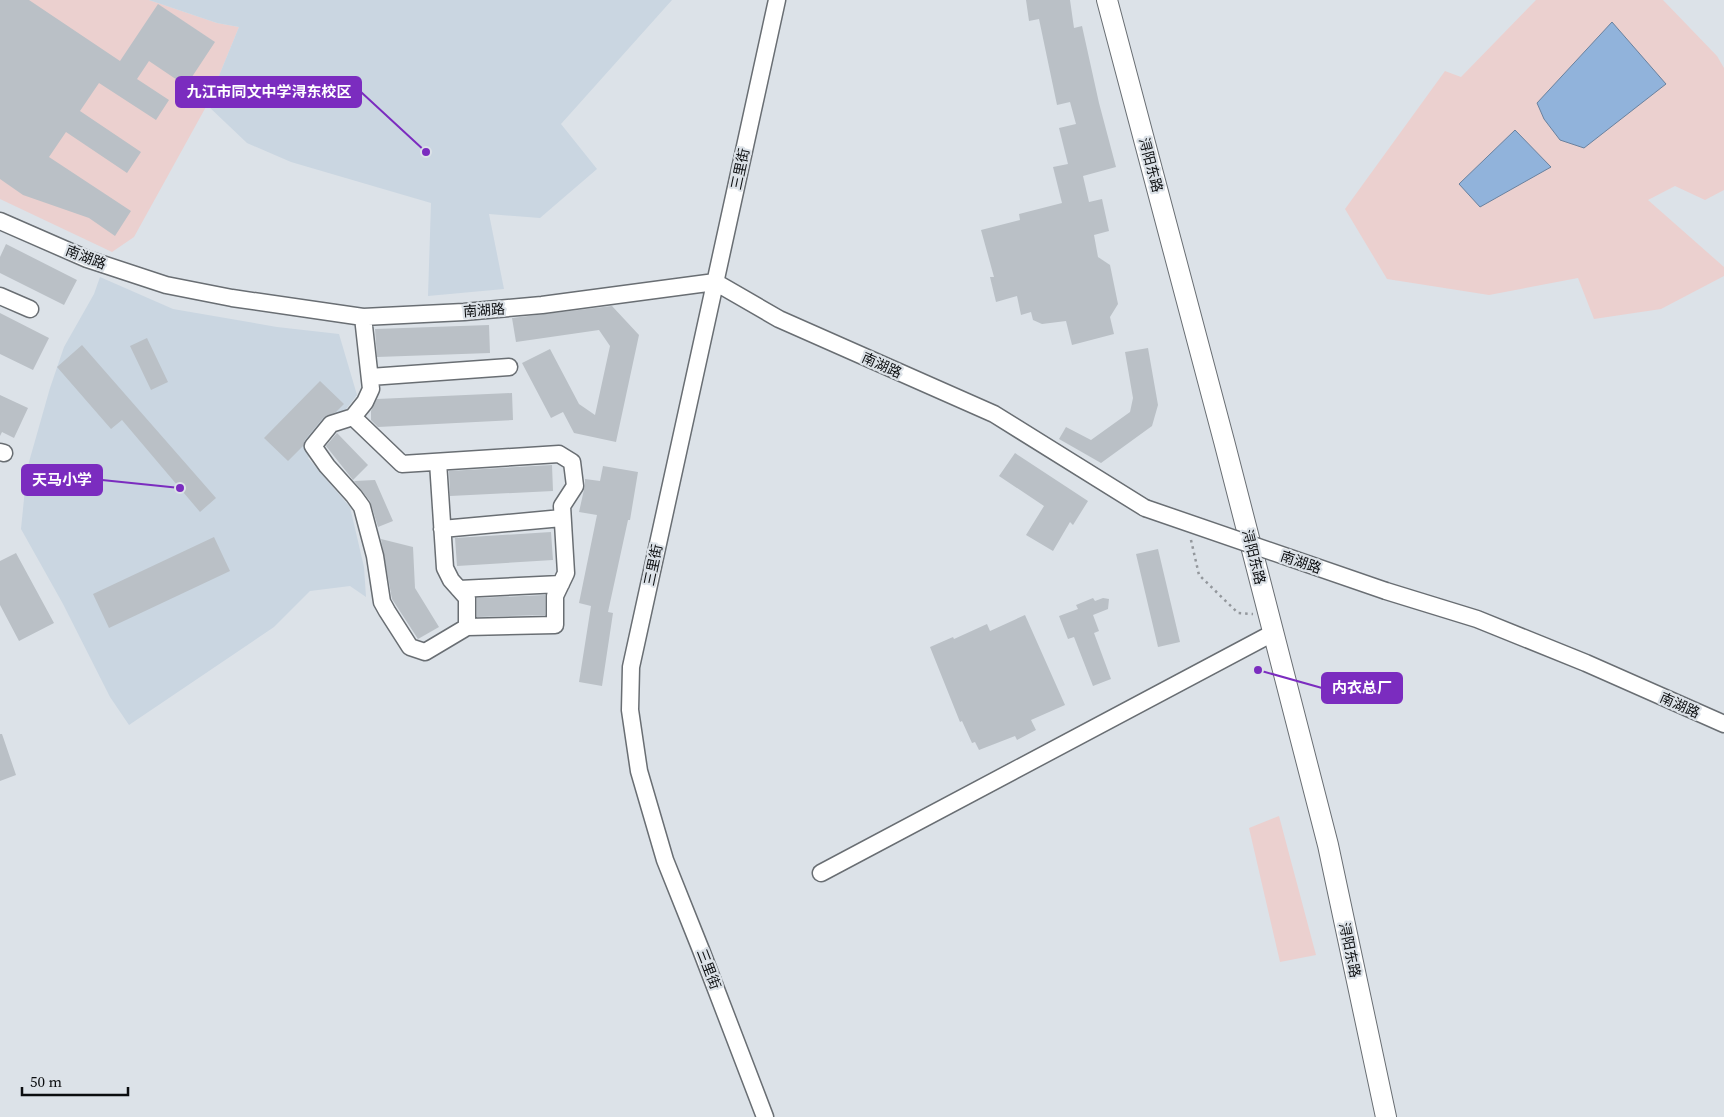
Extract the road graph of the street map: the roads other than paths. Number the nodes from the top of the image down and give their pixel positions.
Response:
1 (777, 0) edge
2 (1107, 0) edge
3 (0, 221) edge
4 (715, 282) junction
5 (0, 296) edge
6 (30, 309) dead end
7 (363, 316) junction
8 (509, 367) dead end
9 (370, 376) junction
10 (354, 417) junction
11 (438, 462) junction
12 (562, 518) junction
13 (442, 529) junction
14 (561, 584) junction
15 (459, 589) junction
16 (1271, 625) junction
17 (467, 627) junction
18 (1724, 724) edge
19 (821, 873) dead end
20 (765, 1117) edge
21 (1386, 1117) edge

1 - 4 street, 三里街
2 - 16 main road, 浔阳东路
3 - 7 street, 南湖路
4 - 7 street, 南湖路
4 - 18 street, 南湖路, bridge
4 - 20 street, 三里街
5 - 6 street
7 - 9 street
8 - 9 street
9 - 10 street
10 - 11 street
10 - 17 street
11 - 12 street
11 - 13 street
12 - 13 street
12 - 14 street
13 - 15 street
14 - 15 street
14 - 17 street
15 - 17 street
16 - 19 street
16 - 21 main road, 浔阳东路

